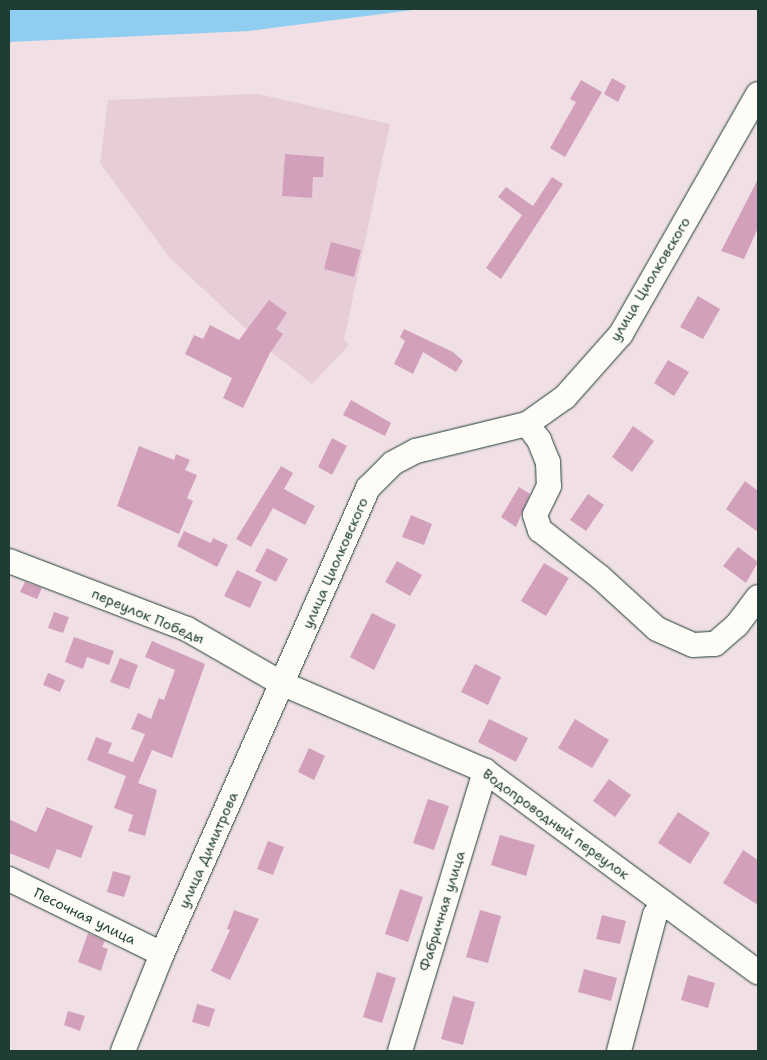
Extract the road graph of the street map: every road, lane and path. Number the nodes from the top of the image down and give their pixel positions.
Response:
1 (758, 94) edge
2 (527, 424) junction
3 (9, 561) edge
4 (758, 597) edge
5 (296, 650) joint
6 (281, 683) junction
7 (485, 771) junction
8 (9, 879) edge
9 (659, 909) junction
10 (162, 954) junction
11 (758, 972) edge
12 (123, 1051) edge
13 (400, 1051) edge
14 (620, 1051) edge

1 - 2 street, улица Циолковского
2 - 4 street
2 - 5 street, улица Циолковского
3 - 6 street, переулок Победы
5 - 6 street, улица Димитрова
6 - 7 street, Водопроводный переулок
6 - 10 street, улица Димитрова
7 - 9 street, Водопроводный переулок
7 - 13 street, Фабричная улица
8 - 10 street, Песочная улица
9 - 11 street, Водопроводный переулок
9 - 14 street
10 - 12 street, улица Димитрова

